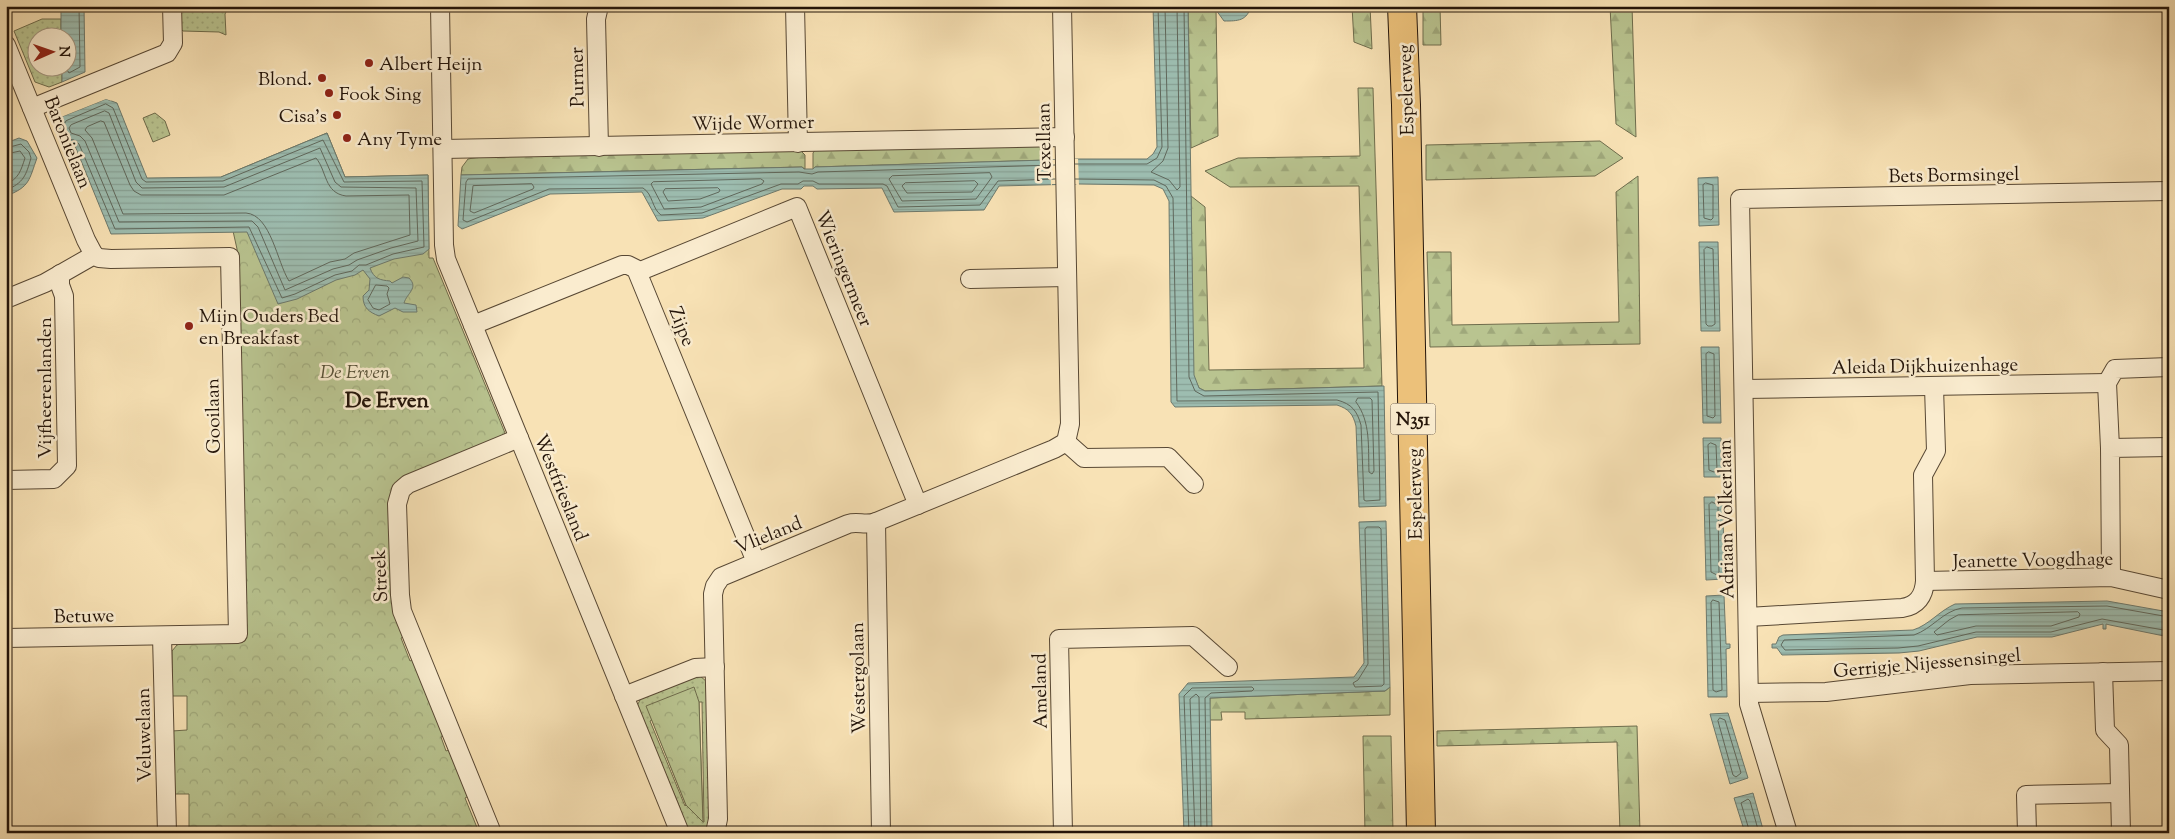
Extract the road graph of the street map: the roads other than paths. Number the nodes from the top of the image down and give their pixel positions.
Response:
1 (172, 6) edge
2 (440, 6) edge
3 (599, 6) edge
4 (796, 6) edge
5 (1062, 6) edge
6 (1402, 6) edge
7 (1416, 6) edge
8 (6, 45) edge
9 (32, 108) junction
10 (1064, 137) junction
11 (798, 143) junction
12 (599, 146) junction
13 (442, 150) junction
14 (2169, 191) edge
15 (1740, 199) joint
16 (94, 255) junction
17 (638, 272) junction
18 (60, 274) junction
19 (1067, 277) junction
20 (970, 279) dead end
21 (6, 299) edge
22 (473, 325) junction
23 (2169, 368) edge
24 (2107, 383) junction
25 (1934, 387) junction
26 (1744, 389) junction
27 (519, 438) junction
28 (1066, 442) junction
29 (2169, 447) edge
30 (2110, 448) junction
31 (6, 480) edge
32 (1194, 484) dead end
33 (918, 505) junction
34 (876, 522) junction
35 (756, 562) junction
36 (2111, 577) junction
37 (1926, 581) junction
38 (2169, 590) edge
39 (1748, 617) junction
40 (162, 636) junction
41 (6, 638) edge
42 (715, 667) junction
43 (1228, 667) dead end
44 (2169, 671) edge
45 (2103, 672) junction
46 (1749, 693) junction
47 (624, 696) junction
48 (2120, 793) junction
49 (716, 832) edge
50 (167, 833) edge
51 (492, 833) edge
52 (680, 833) edge
53 (881, 833) edge
54 (1063, 833) edge
55 (1421, 833) edge
56 (1430, 833) edge
57 (1788, 833) edge
58 (2027, 833) edge
59 (2121, 833) edge

1 - 9 street
2 - 13 street, Westfriesland
3 - 12 street, Purmer
4 - 11 street
5 - 10 street, Texellaan
6 - 55 main road, Espelerweg / N351
7 - 56 main road, Espelerweg / N351
8 - 9 street, Baronielaan
9 - 16 street, Baronielaan
10 - 11 street, Wijde Wormer
10 - 19 street, Texellaan
11 - 12 street, Wijde Wormer
12 - 13 street, Wijde Wormer
13 - 22 street, Westfriesland
14 - 15 street, Bets Bormsingel
15 - 26 street, Adriaan Volkerlaan
16 - 18 street
16 - 40 street, Gooilaan
17 - 22 street
17 - 33 street, Wieringermeer
17 - 35 street, Zijpe
18 - 21 street
18 - 31 street, Vijfheerenlanden
19 - 20 street
19 - 28 street, Texellaan
22 - 27 street, Westfriesland
23 - 24 street
24 - 25 street, Aleida Dijkhuizenhage
24 - 30 street
25 - 26 street, Aleida Dijkhuizenhage
25 - 37 street, Jeanette Voogdhage
26 - 39 street, Adriaan Volkerlaan
27 - 47 street, Westfriesland
27 - 51 street, Streek
28 - 32 street
28 - 33 street
29 - 30 street
30 - 36 street
33 - 34 street, Vlieland
34 - 35 street, Vlieland
34 - 53 street, Westergolaan
35 - 42 street, Vlieland
36 - 37 street, Jeanette Voogdhage
36 - 38 street, Jeanette Voogdhage
37 - 39 street, Jeanette Voogdhage
39 - 46 street, Adriaan Volkerlaan
40 - 41 street, Betuwe
40 - 50 street, Veluwelaan
42 - 47 street
42 - 49 street, Vlieland
43 - 54 street, Ameland
44 - 45 street, Gerrigje Nijessensingel
45 - 46 street, Gerrigje Nijessensingel
45 - 48 street
46 - 57 street, Adriaan Volkerlaan
47 - 52 street, Westfriesland
48 - 58 street
48 - 59 street

